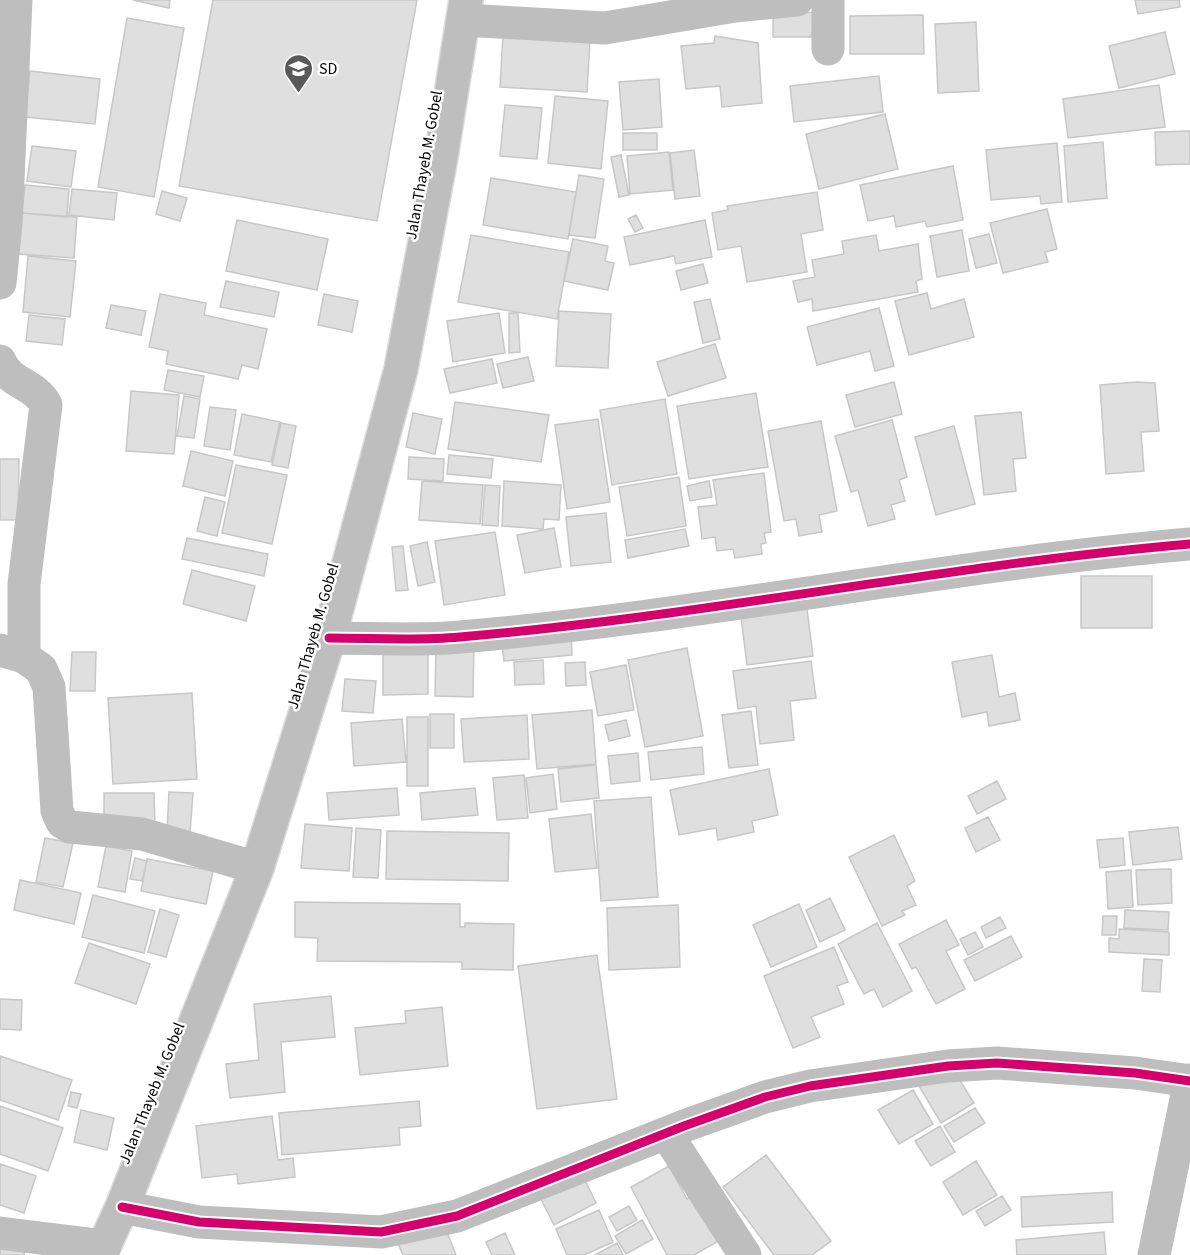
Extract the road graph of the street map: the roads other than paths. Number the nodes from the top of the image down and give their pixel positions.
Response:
1 (16, 0) edge
2 (797, 0) edge
3 (828, 0) edge
4 (465, 10) edge
5 (828, 49) dead end
6 (4, 197) edge
7 (0, 283) edge
8 (0, 361) edge
9 (1190, 544) edge
10 (328, 638) junction
11 (12, 653) edge
12 (257, 868) junction
13 (1190, 1081) edge
14 (666, 1133) junction
15 (122, 1207) junction
16 (0, 1233) edge
17 (103, 1250) edge
18 (745, 1255) edge
19 (1154, 1255) edge

1 - 6 street
2 - 4 street
3 - 5 street
4 - 10 street, Jalan Thayeb M. Gobel
6 - 7 street
8 - 11 street
9 - 10 street
10 - 12 street, Jalan Thayeb M. Gobel
11 - 12 street
12 - 15 street, Jalan Thayeb M. Gobel
13 - 14 street
13 - 19 street
14 - 15 street
14 - 18 street
15 - 17 street, Jalan Thayeb M. Gobel
16 - 17 street

